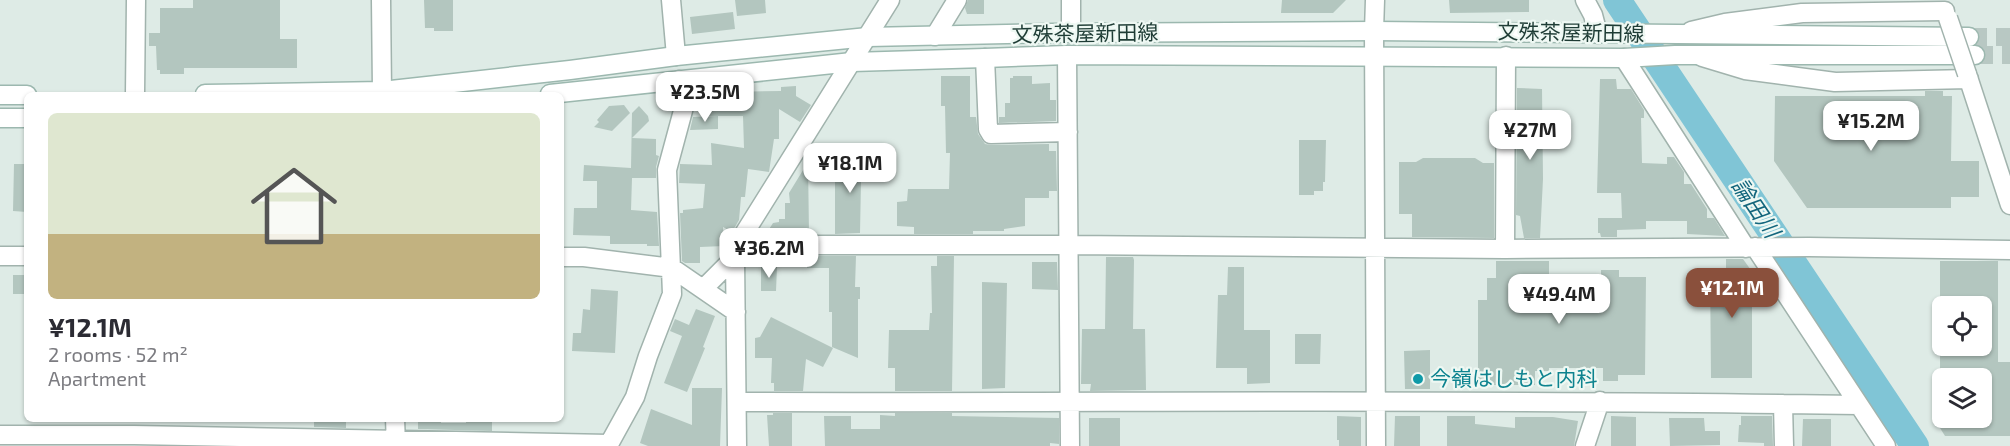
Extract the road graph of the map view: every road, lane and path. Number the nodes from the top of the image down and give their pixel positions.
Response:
1 (136, 0) edge
2 (381, 0) edge
3 (671, 0) edge
4 (890, 0) edge
5 (957, 0) edge
6 (1071, 0) edge
7 (1376, 0) edge
8 (1585, 0) edge
9 (1802, 6) edge
10 (1945, 10) edge
11 (1374, 31) junction
12 (1071, 33) junction
13 (1606, 34) junction
14 (1674, 34) junction
15 (935, 36) junction
16 (868, 37) junction
17 (1969, 37) tunnel mouth
18 (1067, 55) junction
19 (1374, 55) junction
20 (1694, 55) junction
21 (1975, 55) tunnel mouth
22 (676, 56) junction
23 (1506, 57) junction
24 (1626, 57) junction
25 (985, 58) junction
26 (852, 62) junction
27 (1968, 77) junction
28 (679, 80) junction
29 (135, 92) edge
30 (382, 92) edge
31 (390, 92) edge
32 (564, 92) edge
33 (0, 95) edge
34 (24, 95) edge
35 (0, 118) edge
36 (24, 118) edge
37 (1068, 132) junction
38 (2010, 205) edge
39 (1070, 245) junction
40 (1750, 247) junction
41 (1376, 249) junction
42 (1505, 249) junction
43 (2010, 250) edge
44 (736, 251) junction
45 (0, 256) edge
46 (24, 256) edge
47 (564, 256) edge
48 (672, 268) junction
49 (703, 289) junction
50 (736, 312) junction
51 (1600, 401) junction
52 (737, 402) junction
53 (1376, 402) junction
54 (1070, 404) junction
55 (1783, 404) junction
56 (1859, 405) junction
57 (395, 422) edge
58 (134, 433) edge
59 (0, 435) edge
60 (396, 443) edge
61 (609, 445) edge
62 (737, 446) edge
63 (1070, 446) edge
64 (1376, 446) edge
65 (1585, 446) edge
66 (1784, 446) edge
67 (1886, 446) edge

1 - 29 street
2 - 30 street
3 - 22 street
4 - 16 street
5 - 15 street
6 - 12 street
7 - 11 street
8 - 13 street
9 - 10 street
9 - 14 street
10 - 27 street, bridge
11 - 12 street, 文殊茶屋新田線
11 - 13 street, 文殊茶屋新田線
11 - 19 street
12 - 15 street, 文殊茶屋新田線
13 - 14 street, 文殊茶屋新田線
14 - 17 street, 文殊茶屋新田線
15 - 16 street, 文殊茶屋新田線
16 - 22 street, 文殊茶屋新田線
16 - 26 street
18 - 19 street, 文殊茶屋新田線
18 - 25 street, 文殊茶屋新田線
18 - 37 street
19 - 23 street, 文殊茶屋新田線
19 - 41 street
20 - 21 street, 文殊茶屋新田線
20 - 24 street, 文殊茶屋新田線
20 - 27 street
22 - 31 street, 文殊茶屋新田線
23 - 24 street, 文殊茶屋新田線
23 - 42 street
24 - 40 street
25 - 26 street, 文殊茶屋新田線
25 - 37 street
26 - 28 street, 文殊茶屋新田線
26 - 44 street
27 - 38 street
28 - 32 street, 文殊茶屋新田線
28 - 48 street
33 - 34 street
35 - 36 street
37 - 39 street
39 - 41 street
39 - 44 street
39 - 54 street
40 - 42 street
40 - 43 street
40 - 56 street
41 - 42 street
41 - 53 street
44 - 49 street
44 - 50 street
45 - 46 street
47 - 48 street
48 - 49 street
48 - 61 street
49 - 50 street
50 - 52 street
51 - 53 street
51 - 55 street
51 - 65 street
52 - 54 street
52 - 62 street
53 - 54 street
53 - 64 street
54 - 63 street
55 - 56 street
55 - 66 street
56 - 67 street
57 - 60 street
58 - 59 street
58 - 60 street
60 - 61 street

